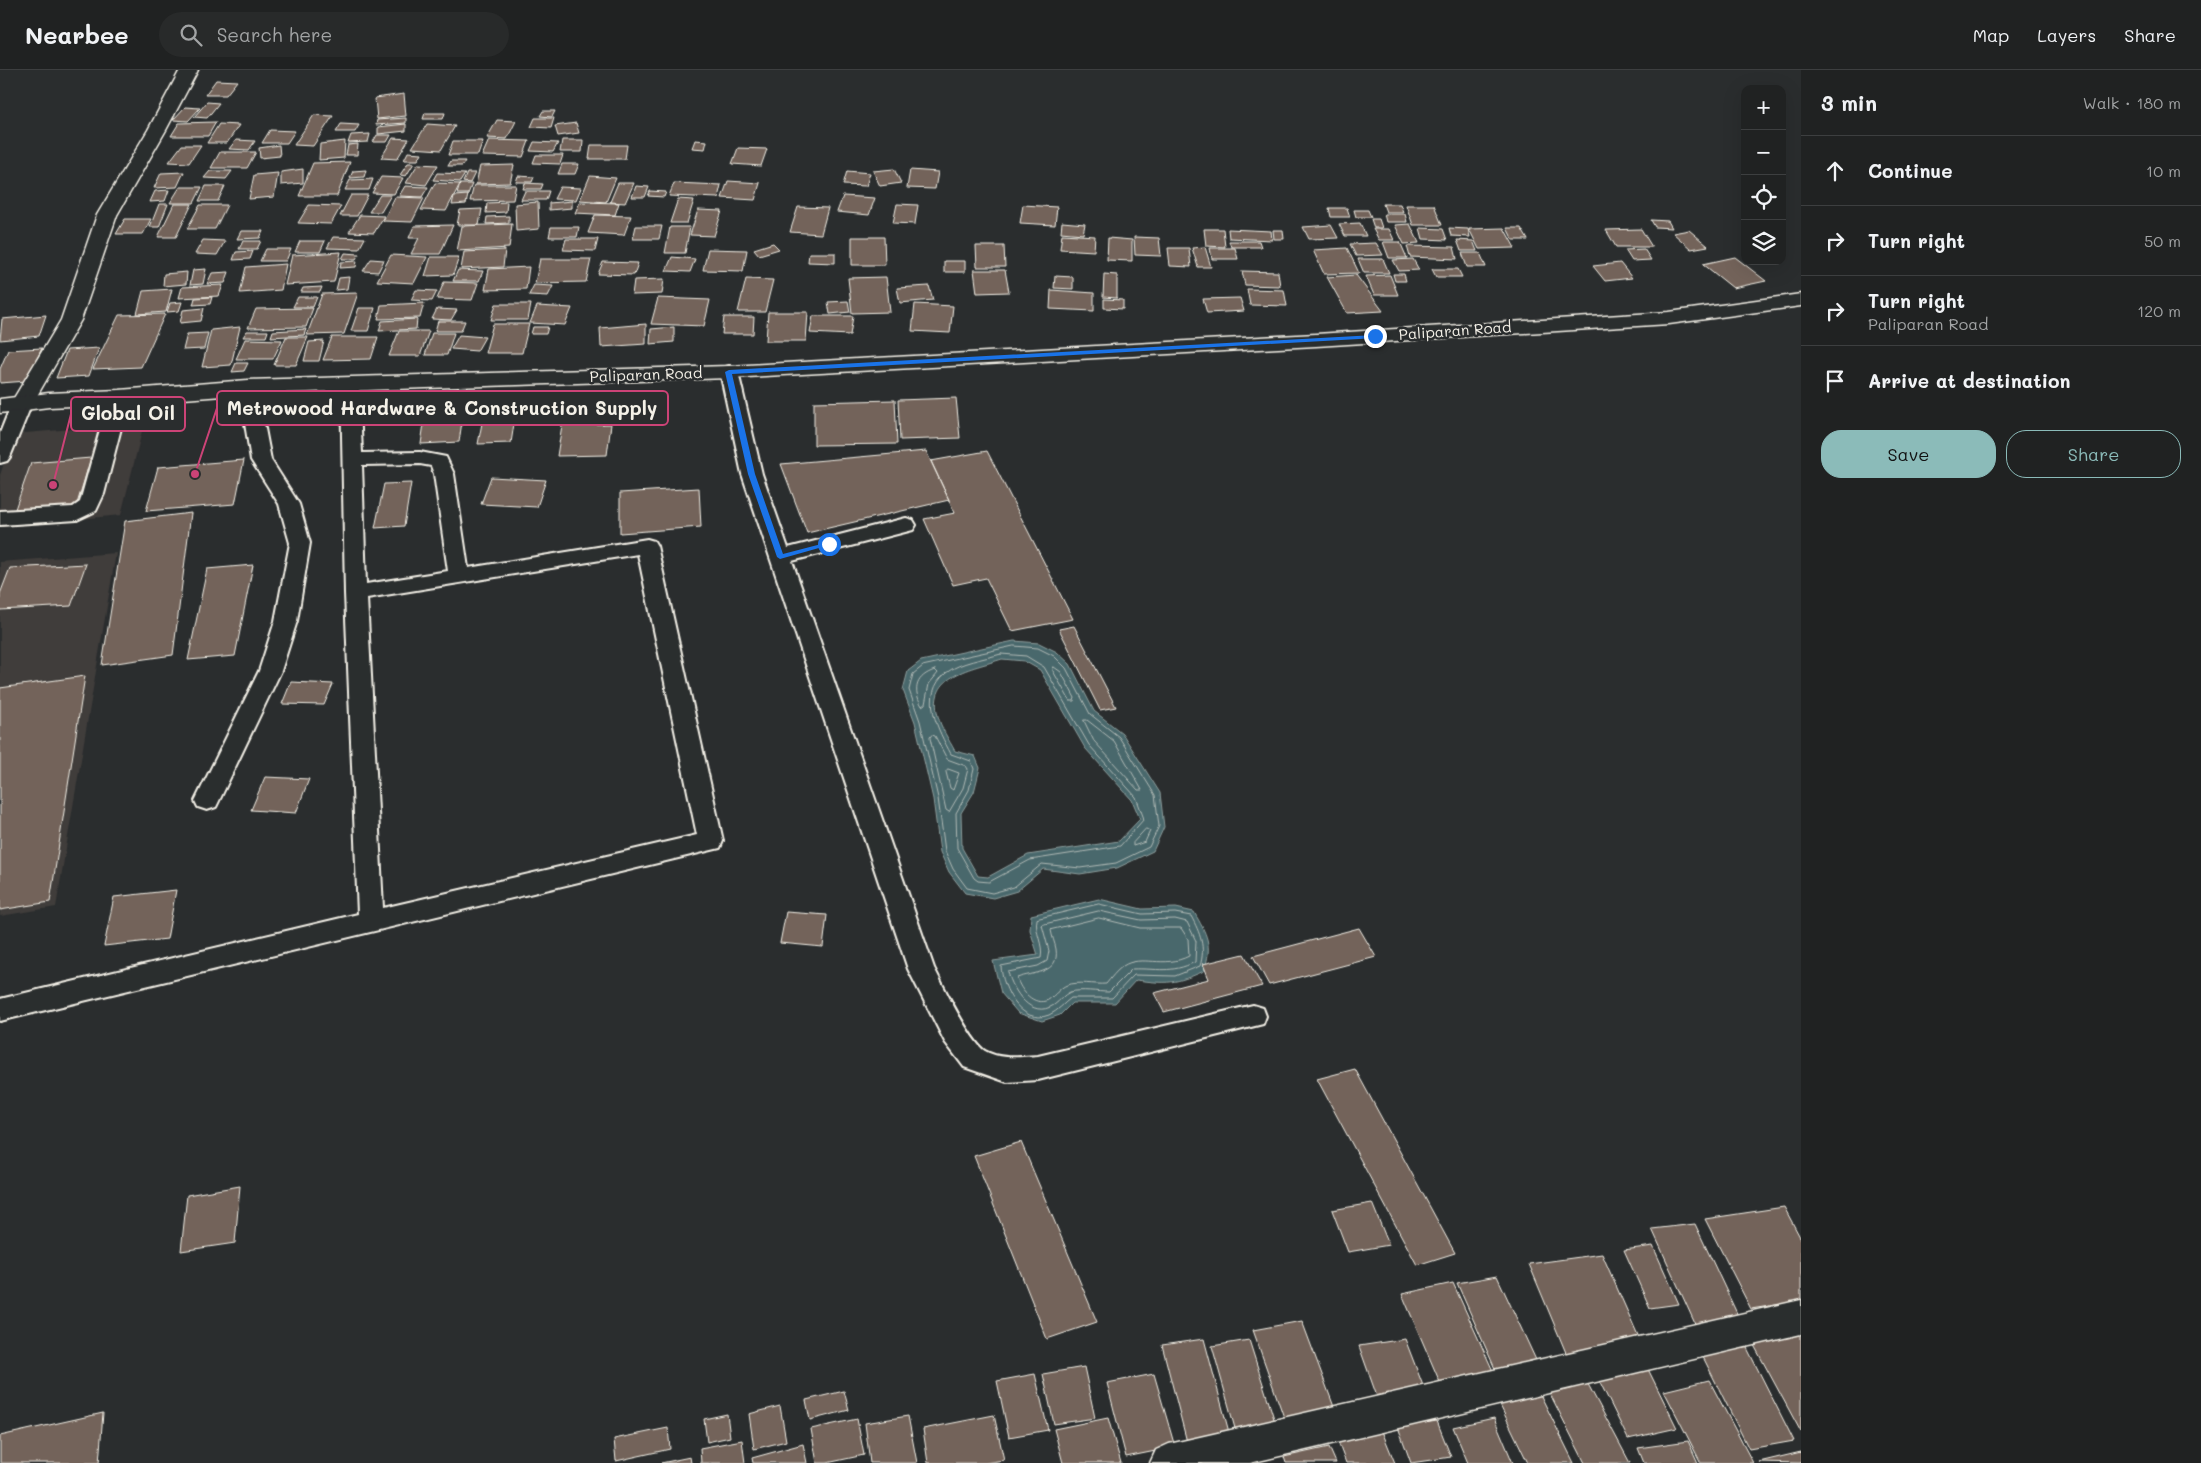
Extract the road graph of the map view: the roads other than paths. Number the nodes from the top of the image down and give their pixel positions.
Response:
1 (189, 70) edge
2 (1801, 300) edge
3 (729, 372) junction
4 (350, 384) junction
5 (248, 387) junction
6 (119, 397) junction
7 (22, 403) junction
8 (0, 406) edge
9 (0, 457) edge
10 (352, 459) junction
11 (0, 518) edge
12 (906, 525) dead end
13 (780, 557) junction
14 (459, 576) junction
15 (356, 593) junction
16 (207, 801) dead end
17 (371, 921) junction
18 (0, 1010) edge
19 (1253, 1016) dead end
20 (1801, 1317) edge
21 (1169, 1463) edge

1 - 7 main road
2 - 3 main road, Paliparan Road
3 - 4 main road, Paliparan Road
3 - 13 lane
4 - 5 main road, Paliparan Road
4 - 10 lane
5 - 6 main road, Paliparan Road
5 - 16 lane
6 - 7 main road, Paliparan Road
6 - 11 lane
7 - 8 main road, Paliparan Road
7 - 9 lane
10 - 14 lane
10 - 15 lane
12 - 13 lane
13 - 19 lane
14 - 15 lane
14 - 17 lane
15 - 17 lane
17 - 18 lane
20 - 21 main road

